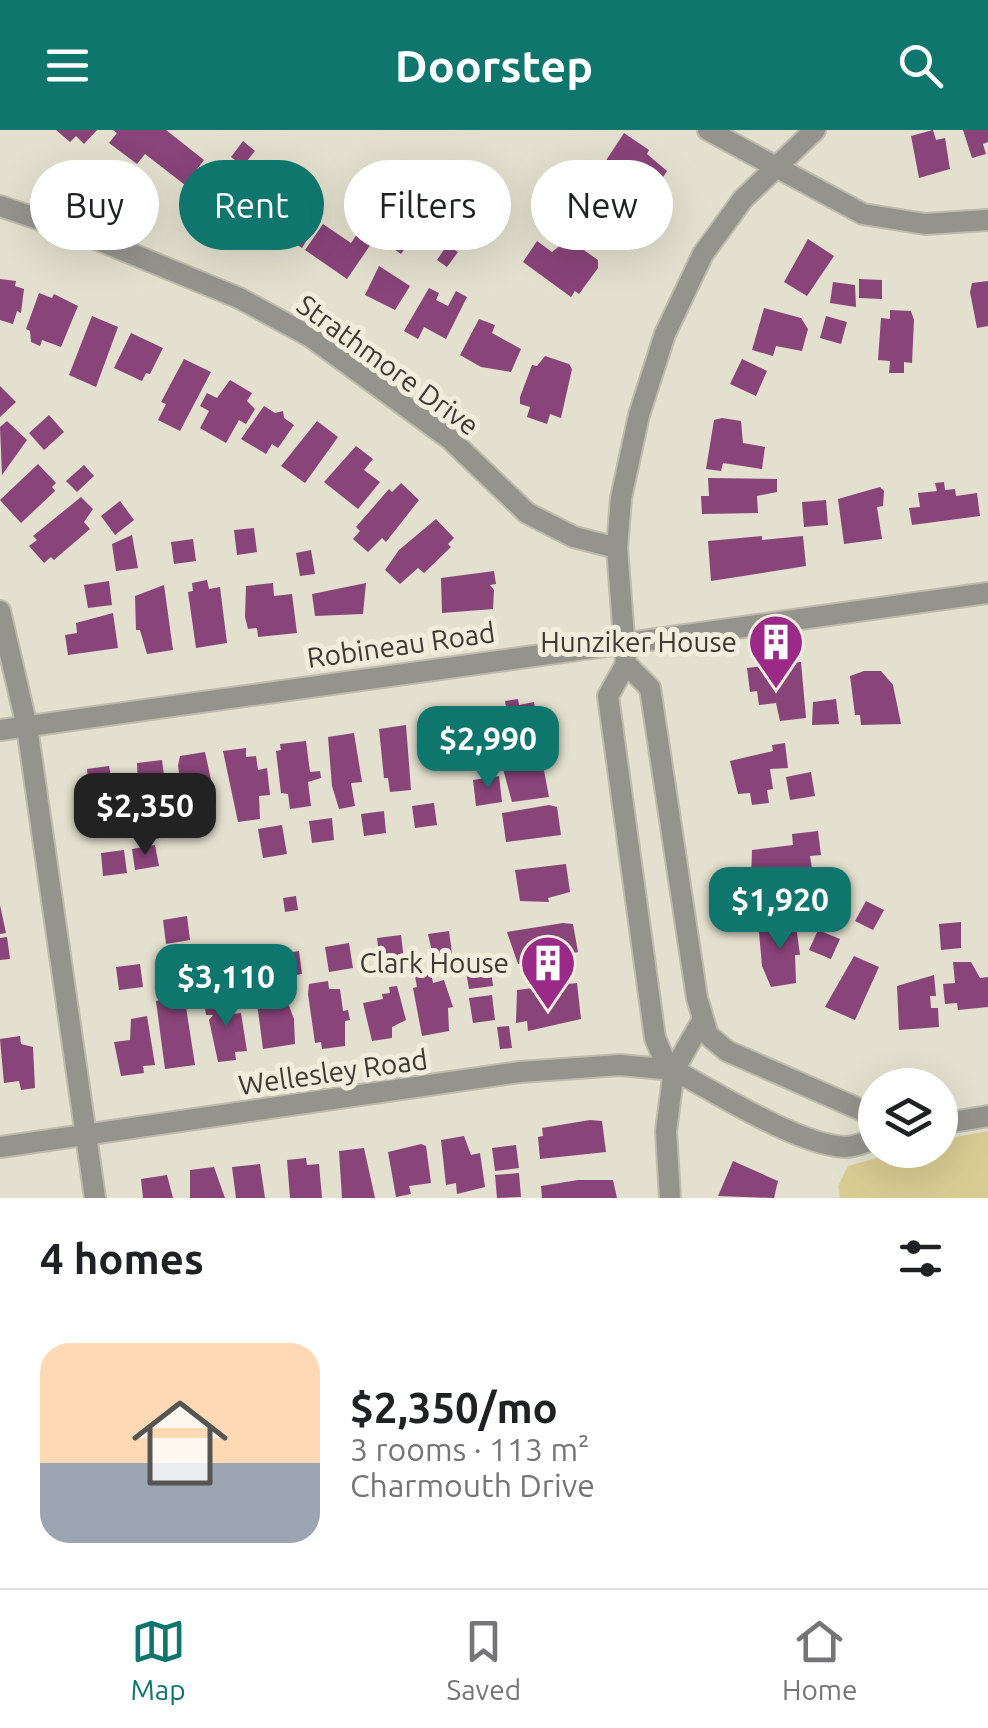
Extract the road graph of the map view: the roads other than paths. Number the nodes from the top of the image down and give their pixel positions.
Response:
1 (708, 130) edge
2 (815, 130) edge
3 (774, 164) junction
4 (0, 206) edge
5 (988, 220) edge
6 (617, 548) junction
7 (988, 593) edge
8 (0, 612) edge
9 (624, 640) junction
10 (626, 664) junction
11 (27, 726) junction
12 (0, 730) edge
13 (702, 1022) junction
14 (674, 1070) junction
15 (858, 1109) edge
16 (988, 1116) edge
17 (958, 1121) edge
18 (86, 1136) junction
19 (858, 1145) edge
20 (0, 1147) edge
21 (95, 1198) edge
22 (670, 1198) edge

1 - 3 street
2 - 3 street
3 - 5 street
3 - 6 street
4 - 6 street, Strathmore Drive
6 - 9 street
7 - 9 street, Robineau Road
8 - 11 street
9 - 10 street
9 - 11 street, Robineau Road
10 - 13 street
10 - 14 street
11 - 12 street, Robineau Road
11 - 18 street
13 - 14 street
13 - 15 street
14 - 18 street, Wellesley Road
14 - 19 street
14 - 22 street
16 - 17 street
18 - 20 street, Wellesley Road
18 - 21 street

